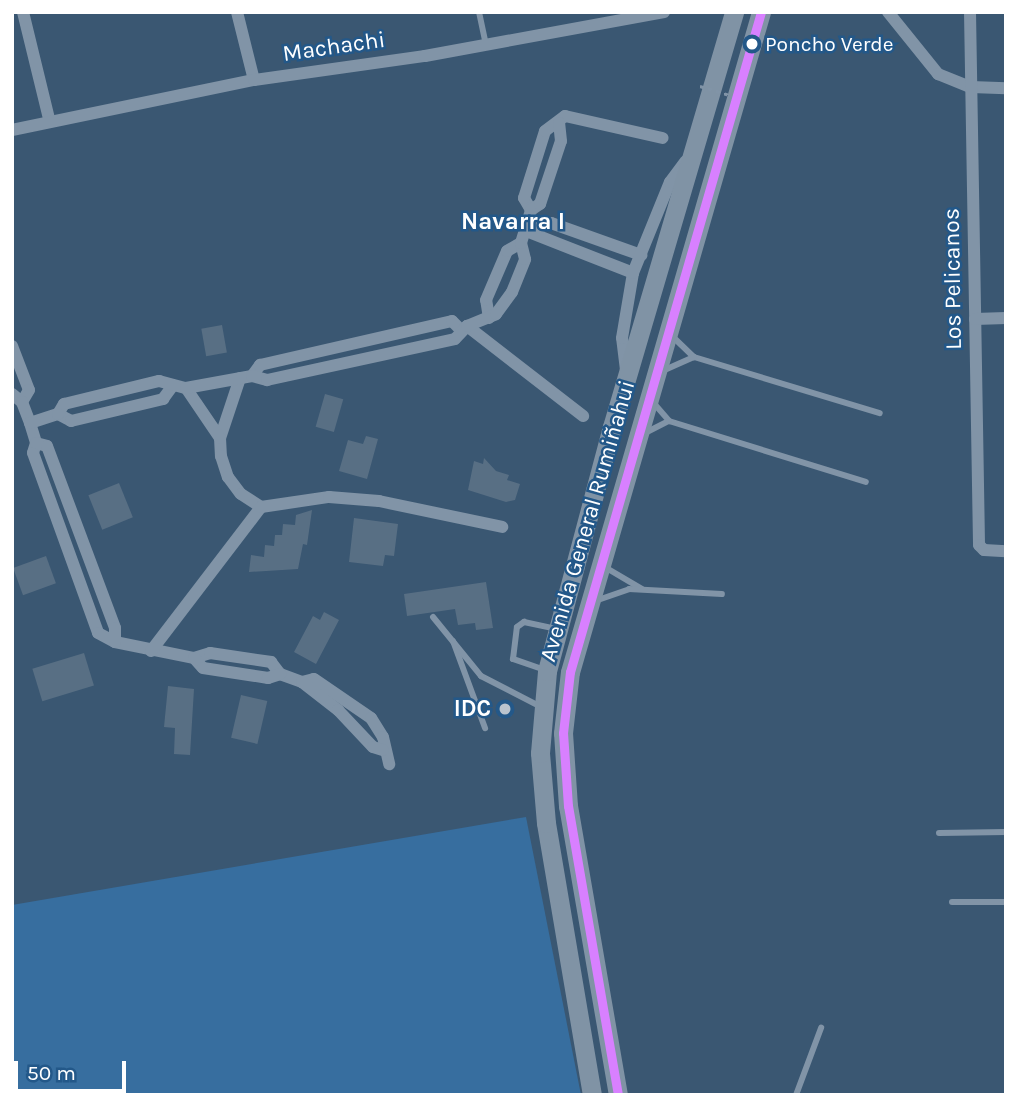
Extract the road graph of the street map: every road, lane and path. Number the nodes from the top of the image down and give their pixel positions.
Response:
1 (23, 12) edge
2 (237, 12) edge
3 (479, 12) edge
4 (664, 12) edge
5 (734, 12) edge
6 (761, 12) edge
7 (888, 12) edge
8 (970, 12) edge
9 (633, 14) edge
10 (486, 44) junction
11 (254, 80) junction
12 (700, 86) dead end
13 (971, 87) junction
14 (1006, 88) edge
15 (746, 100) dead end
16 (49, 119) junction
17 (12, 130) edge
18 (663, 138) dead end
19 (691, 155) junction
20 (524, 237) junction
21 (641, 254) junction
22 (632, 273) junction
23 (489, 318) junction
24 (975, 318) junction
25 (1006, 318) edge
26 (464, 328) junction
27 (667, 331) junction
28 (12, 346) edge
29 (694, 357) junction
30 (627, 376) junction
31 (654, 376) junction
32 (246, 377) junction
33 (171, 388) junction
34 (186, 388) junction
35 (648, 396) junction
36 (17, 398) edge
37 (880, 413) dead end
38 (58, 414) junction
39 (583, 415) dead end
40 (669, 421) junction
41 (30, 423) junction
42 (220, 438) junction
43 (635, 439) junction
44 (36, 443) junction
45 (866, 482) dead end
46 (261, 507) junction
47 (502, 527) dead end
48 (1006, 551) edge
49 (598, 563) junction
50 (643, 590) junction
51 (722, 594) dead end
52 (586, 604) junction
53 (433, 617) dead end
54 (557, 629) junction
55 (451, 636) junction
56 (115, 642) junction
57 (151, 651) junction
58 (547, 671) junction
59 (543, 707) junction
60 (485, 728) dead end
61 (389, 764) dead end
62 (1006, 832) edge
63 (939, 833) dead end
64 (952, 902) dead end
65 (1006, 902) edge
66 (821, 1028) dead end
67 (592, 1095) edge
68 (618, 1095) edge
69 (796, 1095) edge

1 - 16 street
2 - 11 street
3 - 10 lane
4 - 9 street, Machachi
5 - 19 highway, Avenida General Rumiñahui
6 - 27 highway, Avenida General Rumiñahui
7 - 13 street
8 - 13 street, Los Pelicanos
9 - 10 street, Machachi
10 - 11 street, Machachi
11 - 16 street, Machachi
12 - 15 path, bridge
13 - 14 street
13 - 24 street, Los Pelicanos
16 - 17 street, Machachi
18 - 20 street
19 - 21 street
19 - 30 highway, Avenida General Rumiñahui
20 - 21 street
20 - 22 street
20 - 23 street
20 - 23 street
21 - 22 street
22 - 30 street
23 - 26 street
24 - 25 street
24 - 48 street, Los Pelicanos
26 - 32 street
26 - 39 street
27 - 29 lane
27 - 31 highway, Avenida General Rumiñahui
28 - 36 street
29 - 31 lane
29 - 37 lane
30 - 54 highway, Avenida General Rumiñahui
31 - 35 highway, Avenida General Rumiñahui
32 - 34 street
32 - 42 street
33 - 34 street
33 - 38 street
33 - 38 street
34 - 42 street
35 - 40 lane
35 - 43 highway, Avenida General Rumiñahui
36 - 41 street
38 - 41 street
40 - 43 lane
40 - 45 lane
41 - 44 street
42 - 46 street
43 - 49 highway, Avenida General Rumiñahui
44 - 56 street
44 - 56 street
46 - 47 street
46 - 57 street
49 - 50 lane
49 - 52 highway, Avenida General Rumiñahui
50 - 51 lane
50 - 52 lane
52 - 68 highway, Avenida General Rumiñahui
53 - 55 lane
54 - 58 highway, Avenida General Rumiñahui
54 - 58 lane
55 - 59 lane
55 - 60 lane
56 - 57 street
57 - 61 street
58 - 59 highway, Avenida General Rumiñahui
59 - 67 highway, Avenida General Rumiñahui
62 - 63 lane
64 - 65 lane
66 - 69 lane

